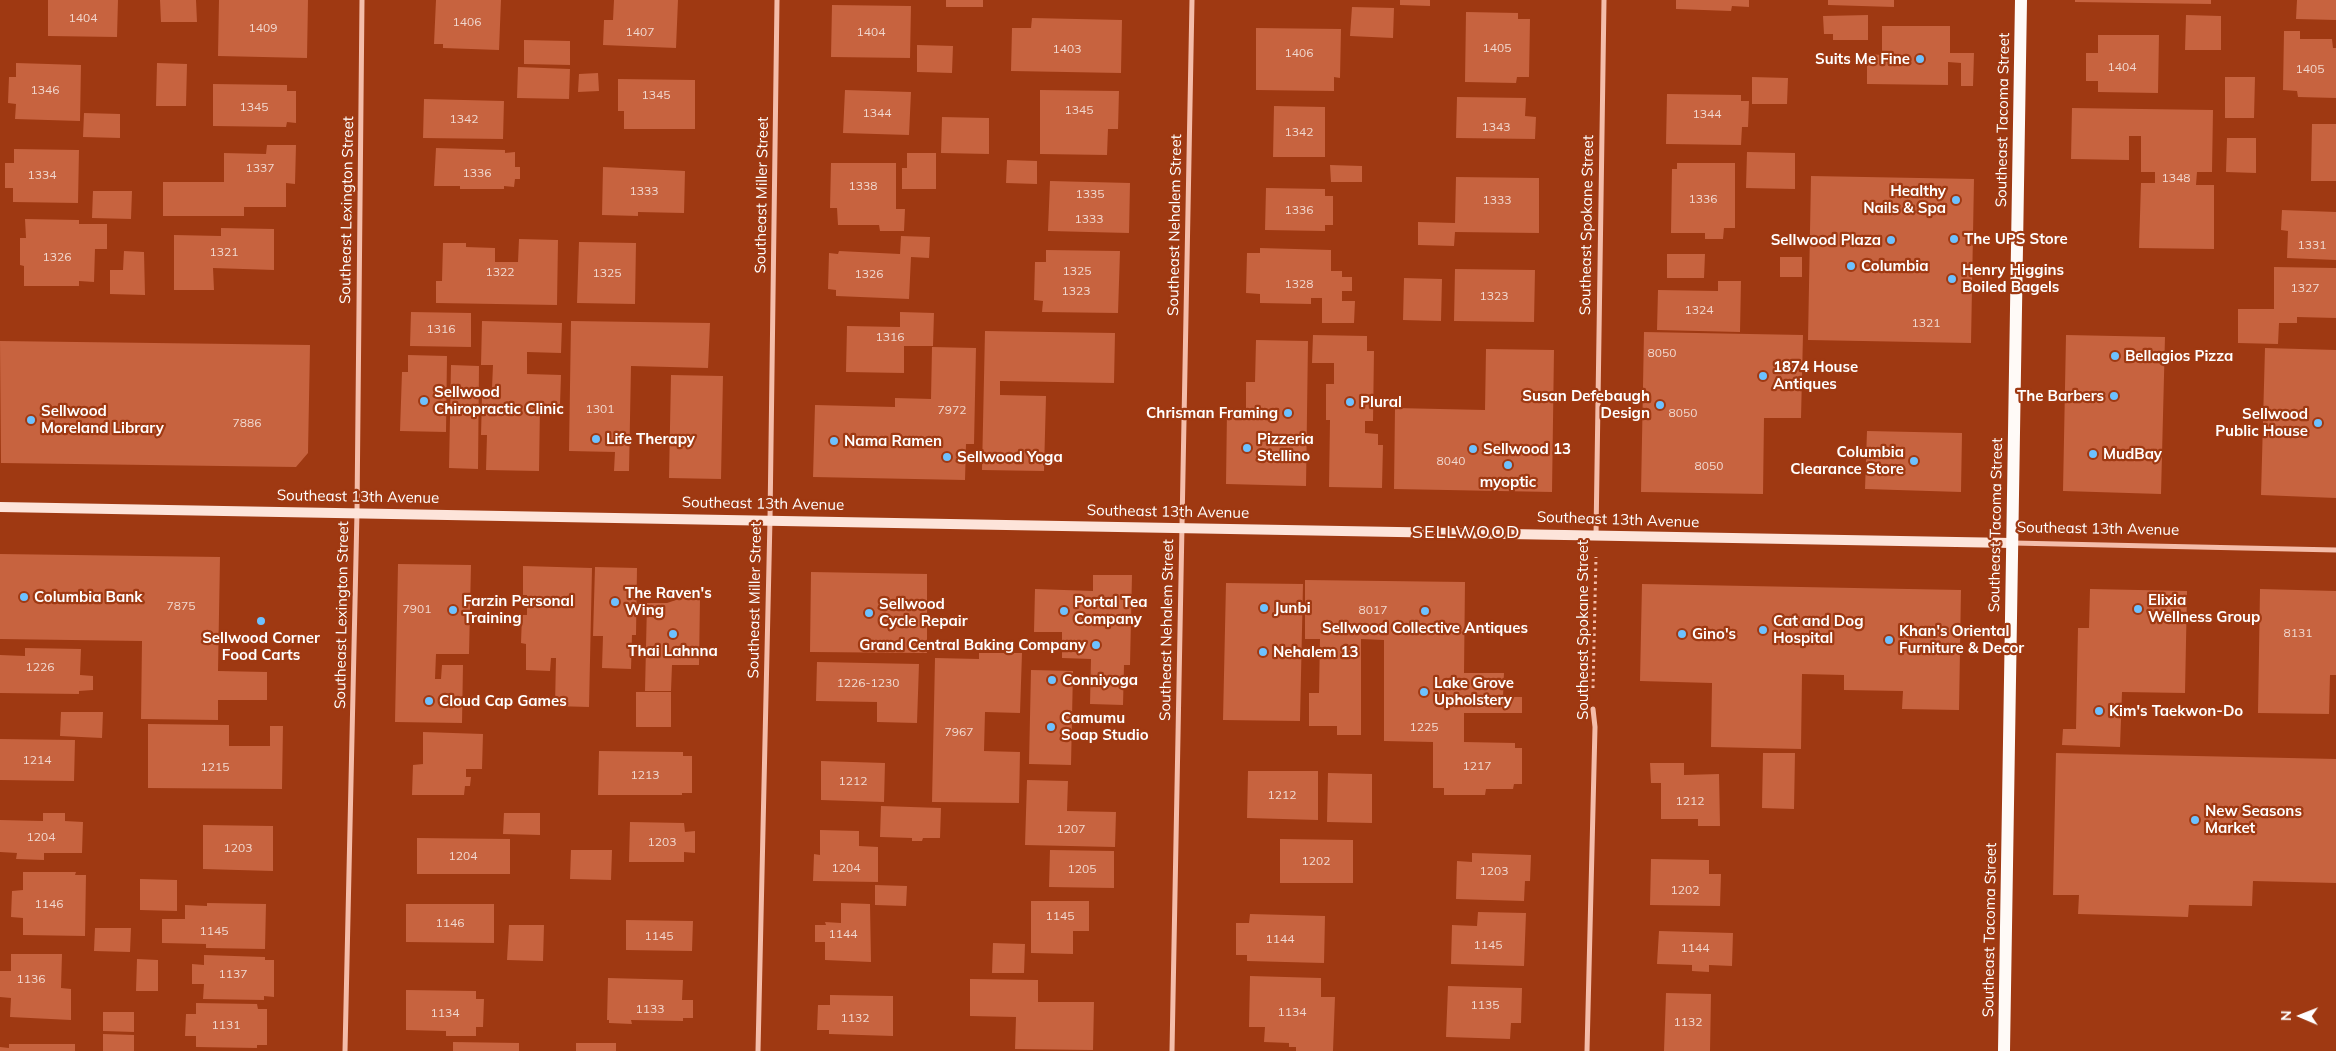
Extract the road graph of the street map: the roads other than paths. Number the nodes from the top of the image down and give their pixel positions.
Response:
1 (362, 0) edge
2 (777, 0) edge
3 (1192, 0) edge
4 (1604, 0) edge
5 (2020, 0) edge
6 (0, 507) edge
7 (357, 512) junction
8 (770, 519) junction
9 (1182, 528) junction
10 (1596, 535) junction
11 (2012, 543) junction
12 (2336, 550) edge
13 (1593, 709) road end
14 (345, 1051) edge
15 (758, 1051) edge
16 (1172, 1051) edge
17 (1587, 1051) edge
18 (2004, 1051) edge

1 - 7 street, Southeast Lexington Street
2 - 8 street, Southeast Miller Street
3 - 9 street, Southeast Nehalem Street
4 - 10 street, Southeast Spokane Street
5 - 11 main road, Southeast Tacoma Street
6 - 7 street, Southeast 13th Avenue
7 - 8 street, Southeast 13th Avenue
7 - 14 street, Southeast Lexington Street
8 - 9 street, Southeast 13th Avenue
8 - 15 street, Southeast Miller Street
9 - 10 street, Southeast 13th Avenue
9 - 16 street, Southeast Nehalem Street
10 - 11 street, Southeast 13th Avenue
11 - 12 street, Southeast 13th Avenue
11 - 18 main road, Southeast Tacoma Street
13 - 17 street, Southeast Spokane Street

